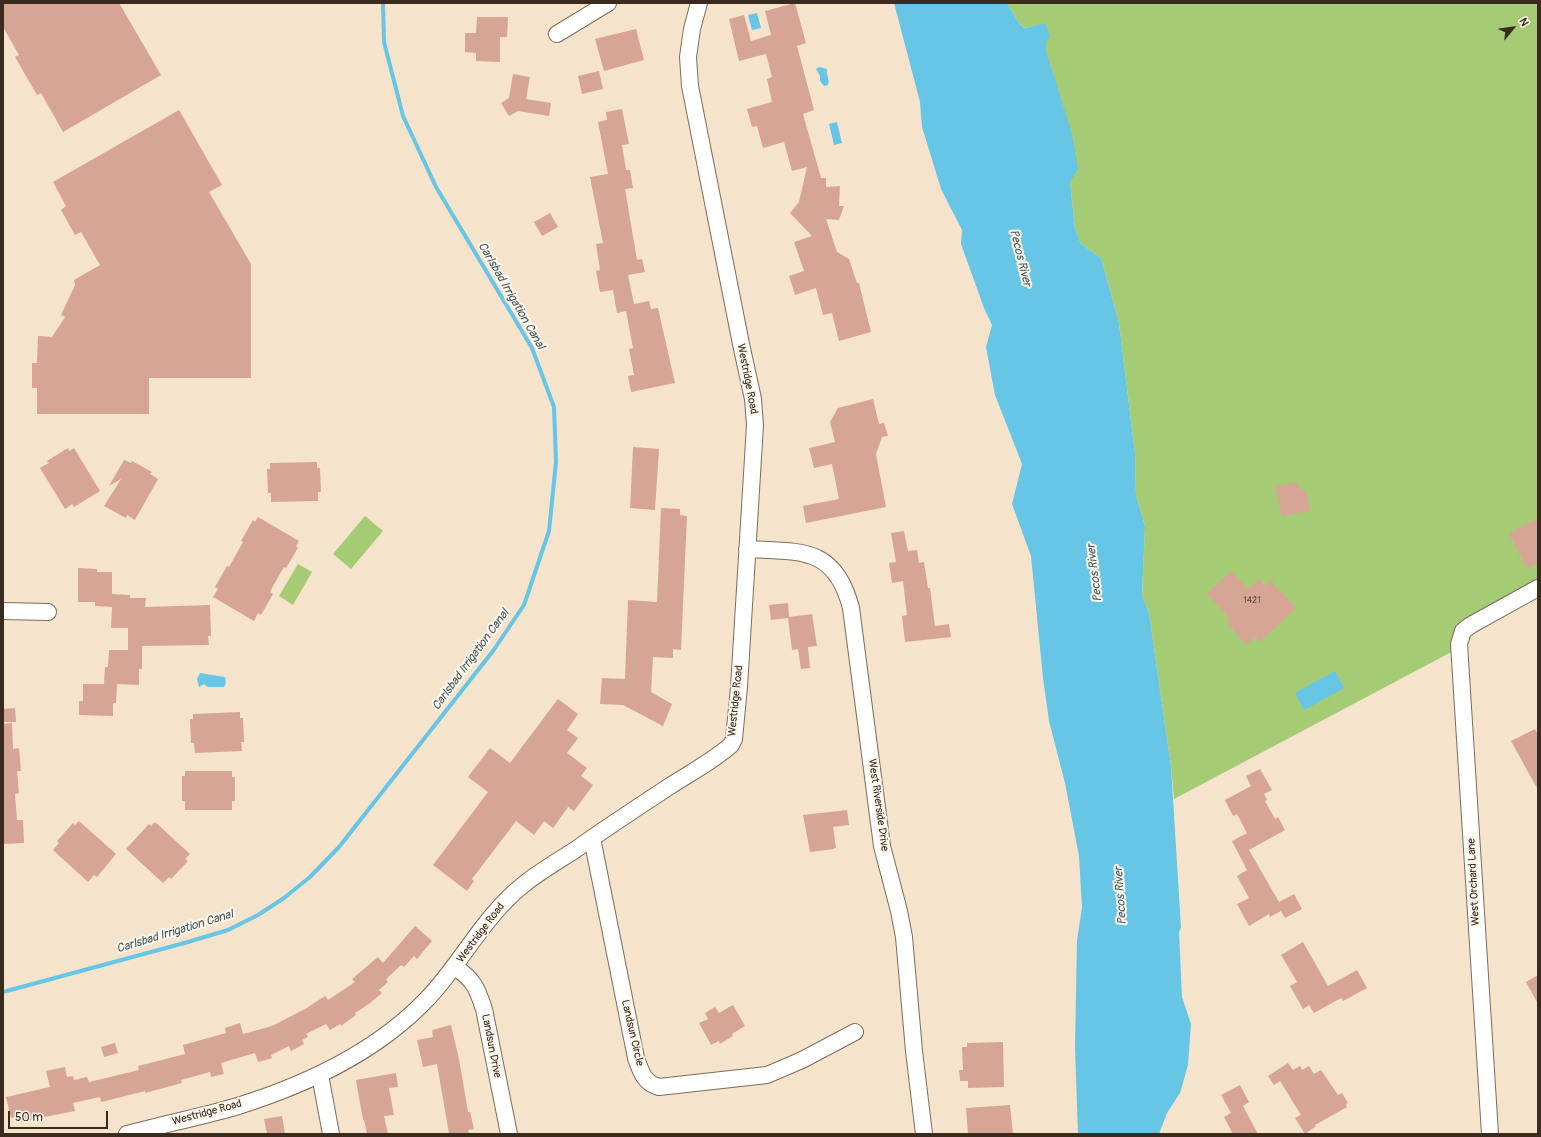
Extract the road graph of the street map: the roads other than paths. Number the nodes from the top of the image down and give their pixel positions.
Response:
1 (608, 3) edge
2 (699, 3) edge
3 (557, 34) dead end
4 (747, 549) junction
5 (1538, 588) edge
6 (3, 611) edge
7 (48, 612) dead end
8 (592, 838) junction
9 (455, 967) junction
10 (855, 1032) dead end
11 (320, 1075) junction
12 (152, 1131) edge
13 (127, 1134) edge
14 (331, 1134) edge
15 (508, 1134) edge
16 (924, 1134) edge
17 (1490, 1134) edge

1 - 3 street
2 - 4 street, Westridge Road
4 - 8 street, Westridge Road
4 - 16 street, West Riverside Drive
5 - 17 street, West Orchard Lane
6 - 7 street
8 - 9 street, Westridge Road
8 - 10 street, Landsun Circle
9 - 11 street, Westridge Road
9 - 15 street, Landsun Drive
11 - 12 street, Westridge Road
11 - 14 street
12 - 13 street, Westridge Road

